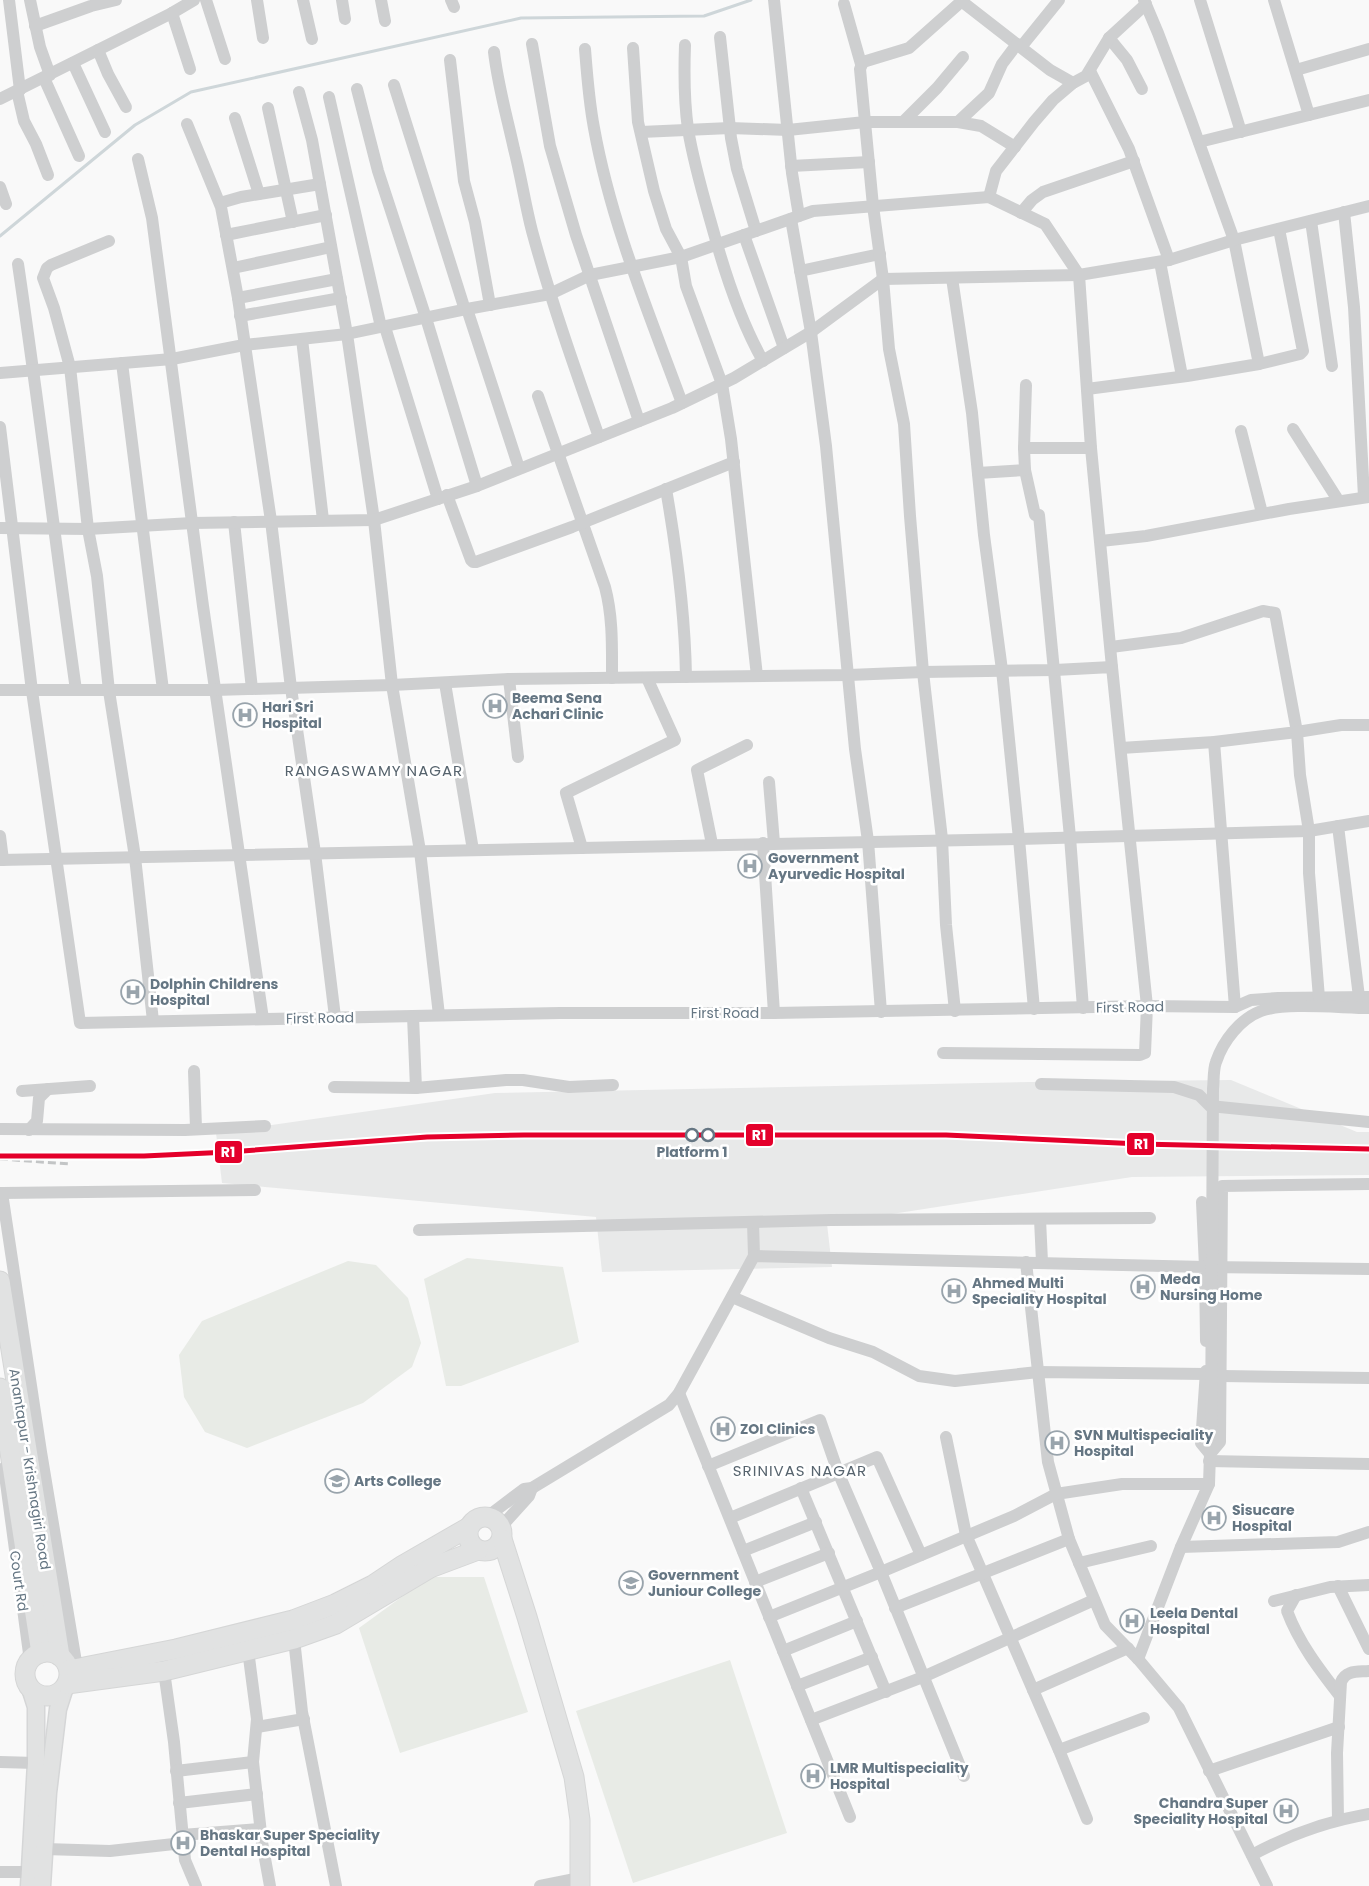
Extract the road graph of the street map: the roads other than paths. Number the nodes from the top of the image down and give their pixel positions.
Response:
1 (9, 0) edge
2 (30, 0) edge
3 (116, 0) edge
4 (194, 0) edge
5 (206, 0) edge
6 (257, 0) edge
7 (303, 0) edge
8 (342, 0) edge
9 (380, 0) edge
10 (774, 0) edge
11 (961, 0) edge
12 (1058, 0) edge
13 (1200, 0) edge
14 (1274, 0) edge
15 (97, 2) edge
16 (1145, 2) edge
17 (844, 4) dead end
18 (172, 8) edge
19 (346, 19) dead end
20 (385, 21) dead end
21 (35, 26) junction
22 (720, 37) dead end
23 (263, 38) dead end
24 (1109, 38) junction
25 (312, 39) dead end
26 (532, 44) dead end
27 (685, 45) dead end
28 (1019, 46) junction
29 (632, 48) dead end
30 (585, 49) dead end
31 (1369, 49) edge
32 (98, 50) junction
33 (494, 52) dead end
34 (963, 57) dead end
35 (225, 59) dead end
36 (450, 60) dead end
37 (74, 63) junction
38 (861, 64) junction
39 (190, 69) dead end
40 (1296, 70) junction
41 (1090, 71) junction
42 (47, 76) junction
43 (1073, 83) junction
44 (394, 85) dead end
45 (357, 89) dead end
46 (1142, 89) dead end
47 (18, 90) junction
48 (299, 92) dead end
49 (329, 97) dead end
50 (0, 99) edge
51 (1369, 100) edge
52 (126, 107) dead end
53 (268, 108) dead end
54 (1309, 115) junction
55 (235, 118) dead end
56 (865, 122) junction
57 (903, 122) junction
58 (958, 122) junction
59 (187, 124) dead end
60 (730, 128) junction
61 (688, 130) junction
62 (788, 130) junction
63 (105, 132) dead end
64 (641, 132) junction
65 (1241, 132) junction
66 (1199, 142) junction
67 (1015, 147) junction
68 (79, 156) dead end
69 (138, 159) dead end
70 (1134, 161) junction
71 (869, 162) junction
72 (791, 166) junction
73 (48, 175) dead end
74 (320, 184) junction
75 (0, 187) edge
76 (287, 190) junction
77 (259, 194) junction
78 (989, 197) junction
79 (220, 203) junction
80 (6, 204) dead end
81 (873, 206) junction
82 (1369, 206) edge
83 (1344, 212) junction
84 (1021, 213) junction
85 (326, 215) junction
86 (795, 217) junction
87 (1311, 221) junction
88 (293, 222) junction
89 (1279, 229) junction
90 (750, 233) junction
91 (226, 235) junction
92 (1234, 240) junction
93 (108, 241) dead end
94 (717, 244) junction
95 (331, 247) junction
96 (880, 254) junction
97 (681, 257) junction
98 (1165, 261) junction
99 (18, 264) dead end
100 (631, 267) junction
101 (233, 268) junction
102 (800, 271) junction
103 (590, 275) junction
104 (1079, 275) junction
105 (952, 278) junction
106 (337, 279) junction
107 (883, 279) junction
108 (550, 294) junction
109 (238, 298) junction
110 (340, 298) junction
111 (490, 305) junction
112 (466, 310) junction
113 (240, 316) junction
114 (426, 318) junction
115 (383, 327) junction
116 (811, 332) junction
117 (347, 334) junction
118 (302, 339) junction
119 (244, 345) junction
120 (784, 348) junction
121 (172, 359) junction
122 (763, 361) junction
123 (122, 363) junction
124 (1259, 364) junction
125 (1332, 366) dead end
126 (70, 367) junction
127 (34, 370) junction
128 (0, 373) edge
129 (1182, 376) junction
130 (722, 384) junction
131 (1026, 385) dead end
132 (1087, 389) junction
133 (538, 396) dead end
134 (682, 404) junction
135 (640, 421) junction
136 (0, 427) edge
137 (1293, 429) dead end
138 (1241, 431) dead end
139 (599, 437) junction
140 (1024, 448) junction
141 (1091, 448) junction
142 (559, 454) junction
143 (734, 462) junction
144 (519, 468) junction
145 (1025, 470) junction
146 (978, 473) junction
147 (477, 486) junction
148 (666, 489) junction
149 (443, 497) junction
150 (1366, 497) edge
151 (1338, 500) junction
152 (1262, 514) junction
153 (323, 520) junction
154 (374, 520) junction
155 (271, 521) junction
156 (234, 522) junction
157 (583, 522) junction
158 (192, 523) junction
159 (142, 526) junction
160 (6, 528) edge
161 (53, 528) junction
162 (88, 529) junction
163 (1101, 541) junction
164 (1110, 647) junction
165 (1112, 667) junction
166 (1002, 670) junction
167 (1055, 670) junction
168 (923, 672) junction
169 (849, 675) junction
170 (757, 676) junction
171 (686, 677) junction
172 (612, 678) junction
173 (647, 678) junction
174 (509, 679) junction
175 (445, 682) junction
176 (392, 685) junction
177 (290, 688) junction
178 (252, 689) junction
179 (0, 690) edge
180 (32, 690) junction
181 (76, 690) junction
182 (163, 690) junction
183 (215, 690) junction
184 (109, 691) junction
185 (1369, 725) edge
186 (1297, 732) junction
187 (1214, 742) junction
188 (747, 745) dead end
189 (1121, 748) junction
190 (518, 757) dead end
191 (769, 782) dead end
192 (1369, 821) edge
193 (1338, 826) junction
194 (1309, 831) junction
195 (1220, 832) junction
196 (1130, 835) junction
197 (0, 836) edge
198 (1070, 837) junction
199 (942, 839) junction
200 (1019, 839) junction
201 (868, 841) junction
202 (769, 843) junction
203 (712, 844) junction
204 (582, 848) junction
205 (473, 850) junction
206 (420, 851) junction
207 (315, 853) junction
208 (238, 855) junction
209 (135, 857) junction
210 (56, 859) junction
211 (2, 860) edge
212 (1364, 997) edge
213 (1319, 998) junction
214 (1146, 1006) junction
215 (1235, 1007) junction
216 (1083, 1008) junction
217 (1369, 1008) edge
218 (1034, 1009) junction
219 (955, 1011) junction
220 (881, 1012) junction
221 (774, 1013) junction
222 (439, 1015) junction
223 (413, 1016) junction
224 (335, 1018) junction
225 (263, 1019) junction
226 (153, 1022) junction
227 (943, 1053) dead end
228 (194, 1071) dead end
229 (1041, 1084) dead end
230 (613, 1085) dead end
231 (90, 1086) dead end
232 (334, 1088) dead end
233 (416, 1088) junction
234 (48, 1089) junction
235 (22, 1091) dead end
236 (1369, 1122) edge
237 (265, 1126) dead end
238 (196, 1128) junction
239 (0, 1129) edge
240 (29, 1130) junction
241 (1369, 1184) edge
242 (255, 1190) dead end
243 (1, 1193) edge
244 (1202, 1202) dead end
245 (1150, 1218) dead end
246 (1040, 1219) junction
247 (753, 1222) junction
248 (419, 1230) dead end
249 (754, 1256) junction
250 (1026, 1262) junction
251 (1042, 1262) junction
252 (1205, 1267) junction
253 (1222, 1267) junction
254 (1369, 1269) edge
255 (0, 1281) edge
256 (732, 1297) junction
257 (1038, 1372) junction
258 (1206, 1374) junction
259 (1222, 1376) junction
260 (1369, 1378) edge
261 (0, 1388) edge
262 (679, 1393) junction
263 (946, 1437) dead end
264 (0, 1441) edge
265 (1210, 1458) junction
266 (1369, 1464) edge
267 (708, 1466) junction
268 (838, 1472) junction
269 (1209, 1484) junction
270 (801, 1488) junction
271 (1056, 1494) junction
272 (730, 1518) junction
273 (816, 1522) junction
274 (1369, 1532) edge
275 (966, 1535) junction
276 (492, 1536) junction
277 (1069, 1538) junction
278 (1151, 1546) dead end
279 (1181, 1547) junction
280 (743, 1551) junction
281 (829, 1553) junction
282 (921, 1555) junction
283 (1078, 1563) junction
284 (881, 1572) junction
285 (982, 1572) junction
286 (755, 1582) junction
287 (1369, 1585) edge
288 (844, 1586) junction
289 (1338, 1586) junction
290 (1296, 1595) junction
291 (1094, 1600) junction
292 (1274, 1601) dead end
293 (895, 1608) junction
294 (769, 1616) junction
295 (857, 1621) junction
296 (1009, 1637) junction
297 (294, 1639) junction
298 (1128, 1648) junction
299 (1369, 1649) edge
300 (248, 1650) junction
301 (783, 1651) junction
302 (160, 1652) junction
303 (35, 1657) junction
304 (872, 1657) junction
305 (1138, 1659) junction
306 (164, 1671) junction
307 (1369, 1671) edge
308 (68, 1673) junction
309 (923, 1677) junction
310 (798, 1686) junction
311 (30, 1688) junction
312 (1033, 1690) junction
313 (886, 1692) junction
314 (1340, 1696) junction
315 (1144, 1718) dead end
316 (304, 1719) junction
317 (811, 1720) junction
318 (257, 1727) junction
319 (1339, 1727) junction
320 (1059, 1750) junction
321 (0, 1762) edge
322 (253, 1762) junction
323 (36, 1763) junction
324 (176, 1771) junction
325 (1208, 1771) junction
326 (964, 1776) dead end
327 (257, 1794) junction
328 (179, 1803) junction
329 (1369, 1814) edge
330 (850, 1818) dead end
331 (1087, 1820) dead end
332 (1338, 1820) junction
333 (260, 1829) junction
334 (182, 1839) junction
335 (44, 1849) junction
336 (1252, 1855) junction
337 (0, 1872) edge
338 (30, 1879) edge
339 (575, 1882) edge
340 (42, 1886) edge
341 (195, 1886) edge
342 (270, 1886) edge
343 (336, 1886) edge
344 (540, 1886) edge
345 (1267, 1886) edge

1 - 47 street
2 - 21 street
3 - 15 street
4 - 18 street
5 - 35 street
6 - 23 street
7 - 25 street
8 - 19 street
9 - 20 street
10 - 62 street
11 - 28 street
11 - 38 street
12 - 28 street
13 - 65 street
14 - 40 street
15 - 21 street
16 - 24 street
16 - 66 street
17 - 38 street
18 - 32 street
18 - 39 street
21 - 42 street
22 - 60 street
24 - 41 street
24 - 46 street
26 - 103 street
27 - 61 street
28 - 43 street
28 - 58 street
29 - 64 street
30 - 100 street
31 - 40 street
32 - 37 street
32 - 52 street
33 - 108 street
34 - 57 street
36 - 111 street
37 - 42 street
37 - 63 street
38 - 56 street
40 - 54 street
41 - 43 street
41 - 70 street
42 - 47 street
42 - 68 street
43 - 67 street
44 - 112 street
45 - 114 street
47 - 50 street
47 - 73 street
48 - 74 street
49 - 115 street
51 - 54 street
53 - 76 street
54 - 65 street
55 - 77 street
56 - 57 street
56 - 62 street
56 - 71 street
57 - 58 street
58 - 67 street
59 - 79 street
60 - 61 street
60 - 62 street
60 - 90 street
61 - 64 street
61 - 94 street
62 - 72 street
64 - 97 street
65 - 66 street
66 - 92 street
67 - 78 street
69 - 121 street
70 - 84 street
70 - 98 street
71 - 72 street
71 - 81 street
72 - 86 street
74 - 76 street
74 - 85 street
75 - 80 street
76 - 77 street
76 - 88 street
77 - 79 street
78 - 81 street
78 - 84 street
79 - 91 street
81 - 86 street
81 - 96 street
82 - 83 street
83 - 87 street
83 - 150 street
84 - 104 street
85 - 88 street
85 - 95 street
86 - 90 street
86 - 102 street
87 - 89 street
87 - 125 street
88 - 91 street
89 - 92 street
89 - 124 street
90 - 94 street
90 - 120 street
91 - 101 street
92 - 98 street
92 - 124 street
93 - 126 street
94 - 97 street
94 - 122 street
95 - 101 street
95 - 106 street
96 - 102 street
96 - 107 street
97 - 100 street
97 - 130 street
98 - 104 street
98 - 129 street
99 - 127 street
100 - 103 street
100 - 134 street
101 - 109 street
102 - 116 street
103 - 108 street
103 - 135 street
104 - 105 street
104 - 132 street
105 - 107 street
105 - 146 street
106 - 109 street
106 - 110 street
107 - 116 street
107 - 168 street
108 - 111 street
108 - 139 street
109 - 113 street
110 - 113 street
110 - 117 street
111 - 112 street
112 - 114 street
112 - 144 street
113 - 119 street
114 - 115 street
114 - 147 street
115 - 117 street
115 - 149 street
116 - 120 street
116 - 169 street
117 - 118 street
117 - 154 street
118 - 119 street
118 - 153 street
119 - 121 street
119 - 155 street
120 - 122 street
121 - 123 street
121 - 158 street
122 - 130 street
123 - 126 street
123 - 159 street
124 - 129 street
126 - 127 street
126 - 162 street
127 - 128 street
127 - 161 street
129 - 132 street
130 - 134 street
130 - 143 street
131 - 140 street
132 - 141 street
133 - 142 street
134 - 135 street
135 - 139 street
136 - 160 street
137 - 151 street
138 - 152 street
139 - 142 street
140 - 141 street
140 - 145 street
141 - 163 street
142 - 144 street
142 - 157 street
143 - 148 street
143 - 170 street
144 - 147 street
145 - 146 street
145 - 167 street
146 - 166 street
147 - 149 street
148 - 157 street
148 - 171 street
149 - 154 street
149 - 157 street
150 - 151 street
151 - 152 street
152 - 163 street
153 - 154 street
153 - 155 street
154 - 176 street
155 - 156 street
155 - 177 street
156 - 158 street
156 - 178 street
157 - 172 street
158 - 159 street
158 - 183 street
159 - 162 street
159 - 182 street
160 - 161 street
160 - 180 street
161 - 162 street
161 - 181 street
162 - 184 street
163 - 164 street
164 - 165 street
164 - 186 street
165 - 167 street
165 - 189 street
166 - 167 street
166 - 168 street
166 - 200 street
167 - 198 street
168 - 169 street
168 - 199 street
169 - 170 street
169 - 201 street
170 - 171 street
171 - 173 street
172 - 173 street
172 - 174 street
173 - 204 street
174 - 175 street
174 - 190 street
175 - 176 street
175 - 205 street
176 - 177 street
176 - 206 street
177 - 178 street
177 - 207 street
178 - 183 street
179 - 180 street
180 - 181 street
180 - 210 street
181 - 184 street
182 - 183 street
182 - 184 street
183 - 208 street
184 - 209 street
185 - 186 street
186 - 187 street
186 - 194 street
187 - 189 street
187 - 195 street
188 - 203 street
189 - 196 street
191 - 202 street
192 - 193 street
193 - 194 street
193 - 212 street
194 - 195 street
194 - 213 street
195 - 196 street
195 - 215 street
196 - 198 street
196 - 214 street
197 - 211 street
198 - 200 street
198 - 216 street
199 - 200 street
199 - 201 street
199 - 219 street
200 - 218 street
201 - 202 street
201 - 220 street
202 - 203 street
202 - 221 street
203 - 204 street
204 - 205 street
205 - 206 street
206 - 207 street
206 - 222 street
207 - 208 street
207 - 224 street
208 - 209 street
208 - 225 street
209 - 210 street
209 - 226 street
210 - 211 street
210 - 226 street, First Road
212 - 213 street, First Road
213 - 215 street, First Road
214 - 215 street, First Road
214 - 216 street, First Road
214 - 227 street
216 - 218 street, First Road
217 - 265 street, bridge
218 - 219 street, First Road
219 - 220 street, First Road
220 - 221 street, First Road
221 - 222 street, First Road
222 - 223 street, First Road
223 - 224 street, First Road
223 - 233 street
224 - 225 street, First Road
225 - 226 street, First Road
228 - 238 street
229 - 236 street
230 - 233 street
231 - 234 street
232 - 233 street
234 - 235 street
234 - 240 street
237 - 238 street
238 - 240 street
239 - 240 street
241 - 253 street
242 - 243 street
243 - 308 street
244 - 252 street
245 - 246 street
246 - 247 street
246 - 251 street
247 - 248 street
247 - 249 street
249 - 250 street
249 - 256 street
250 - 251 street
250 - 257 street
251 - 252 street
252 - 253 street
252 - 258 street
253 - 254 street
253 - 259 street
255 - 308 highway, Anantapur - Krishnagiri Road
256 - 257 street
256 - 262 street
257 - 258 street
257 - 271 street
258 - 265 street
259 - 260 street
259 - 265 street
261 - 303 highway
262 - 267 street
262 - 276 street
263 - 275 street
264 - 303 street, Court Rd
265 - 266 street
265 - 269 street
267 - 268 street
267 - 272 street
268 - 270 street
268 - 282 street
268 - 284 street
269 - 271 street
269 - 279 street
270 - 272 street
270 - 273 street
271 - 275 street
271 - 277 street
272 - 280 street
273 - 280 street
273 - 281 street
274 - 279 street
275 - 282 street
275 - 285 street
276 - 297 highway
276 - 302 highway
276 - 339 highway
277 - 283 street
277 - 285 street
278 - 283 street
279 - 305 street
280 - 286 street
281 - 286 street
281 - 288 street
282 - 284 street
283 - 291 street
284 - 288 street
284 - 293 street
285 - 293 street
285 - 296 street
286 - 294 street
287 - 289 street
288 - 294 street
288 - 295 street
289 - 290 street
289 - 299 street
290 - 292 street
290 - 314 street
291 - 296 street
291 - 298 street
293 - 309 street
294 - 301 street
295 - 301 street
295 - 304 street
296 - 309 street
296 - 312 street
297 - 300 highway
297 - 316 street
298 - 305 street
298 - 312 street
300 - 306 highway
300 - 318 street
301 - 310 street
302 - 306 street
302 - 308 highway
303 - 308 highway
303 - 311 highway
304 - 310 street
304 - 313 street
305 - 325 street
306 - 308 highway
306 - 324 street
307 - 314 street
308 - 311 highway
308 - 335 main road, Anantapur - Krishnagiri Road
309 - 313 street
309 - 326 street
310 - 317 street
311 - 323 main road
312 - 320 street
313 - 317 street
314 - 319 street
315 - 320 street
316 - 318 street
316 - 343 street
317 - 330 street
318 - 322 street
319 - 325 street
319 - 332 street
320 - 331 street
321 - 323 street
322 - 324 street
322 - 327 street
323 - 338 main road
324 - 328 street
325 - 336 street
327 - 328 street
327 - 333 street
328 - 334 street
329 - 332 street
332 - 336 street
333 - 334 street
333 - 342 street
334 - 335 street
334 - 341 street
335 - 340 main road, Anantapur - Krishnagiri Road
336 - 345 street
337 - 338 street
339 - 344 street

